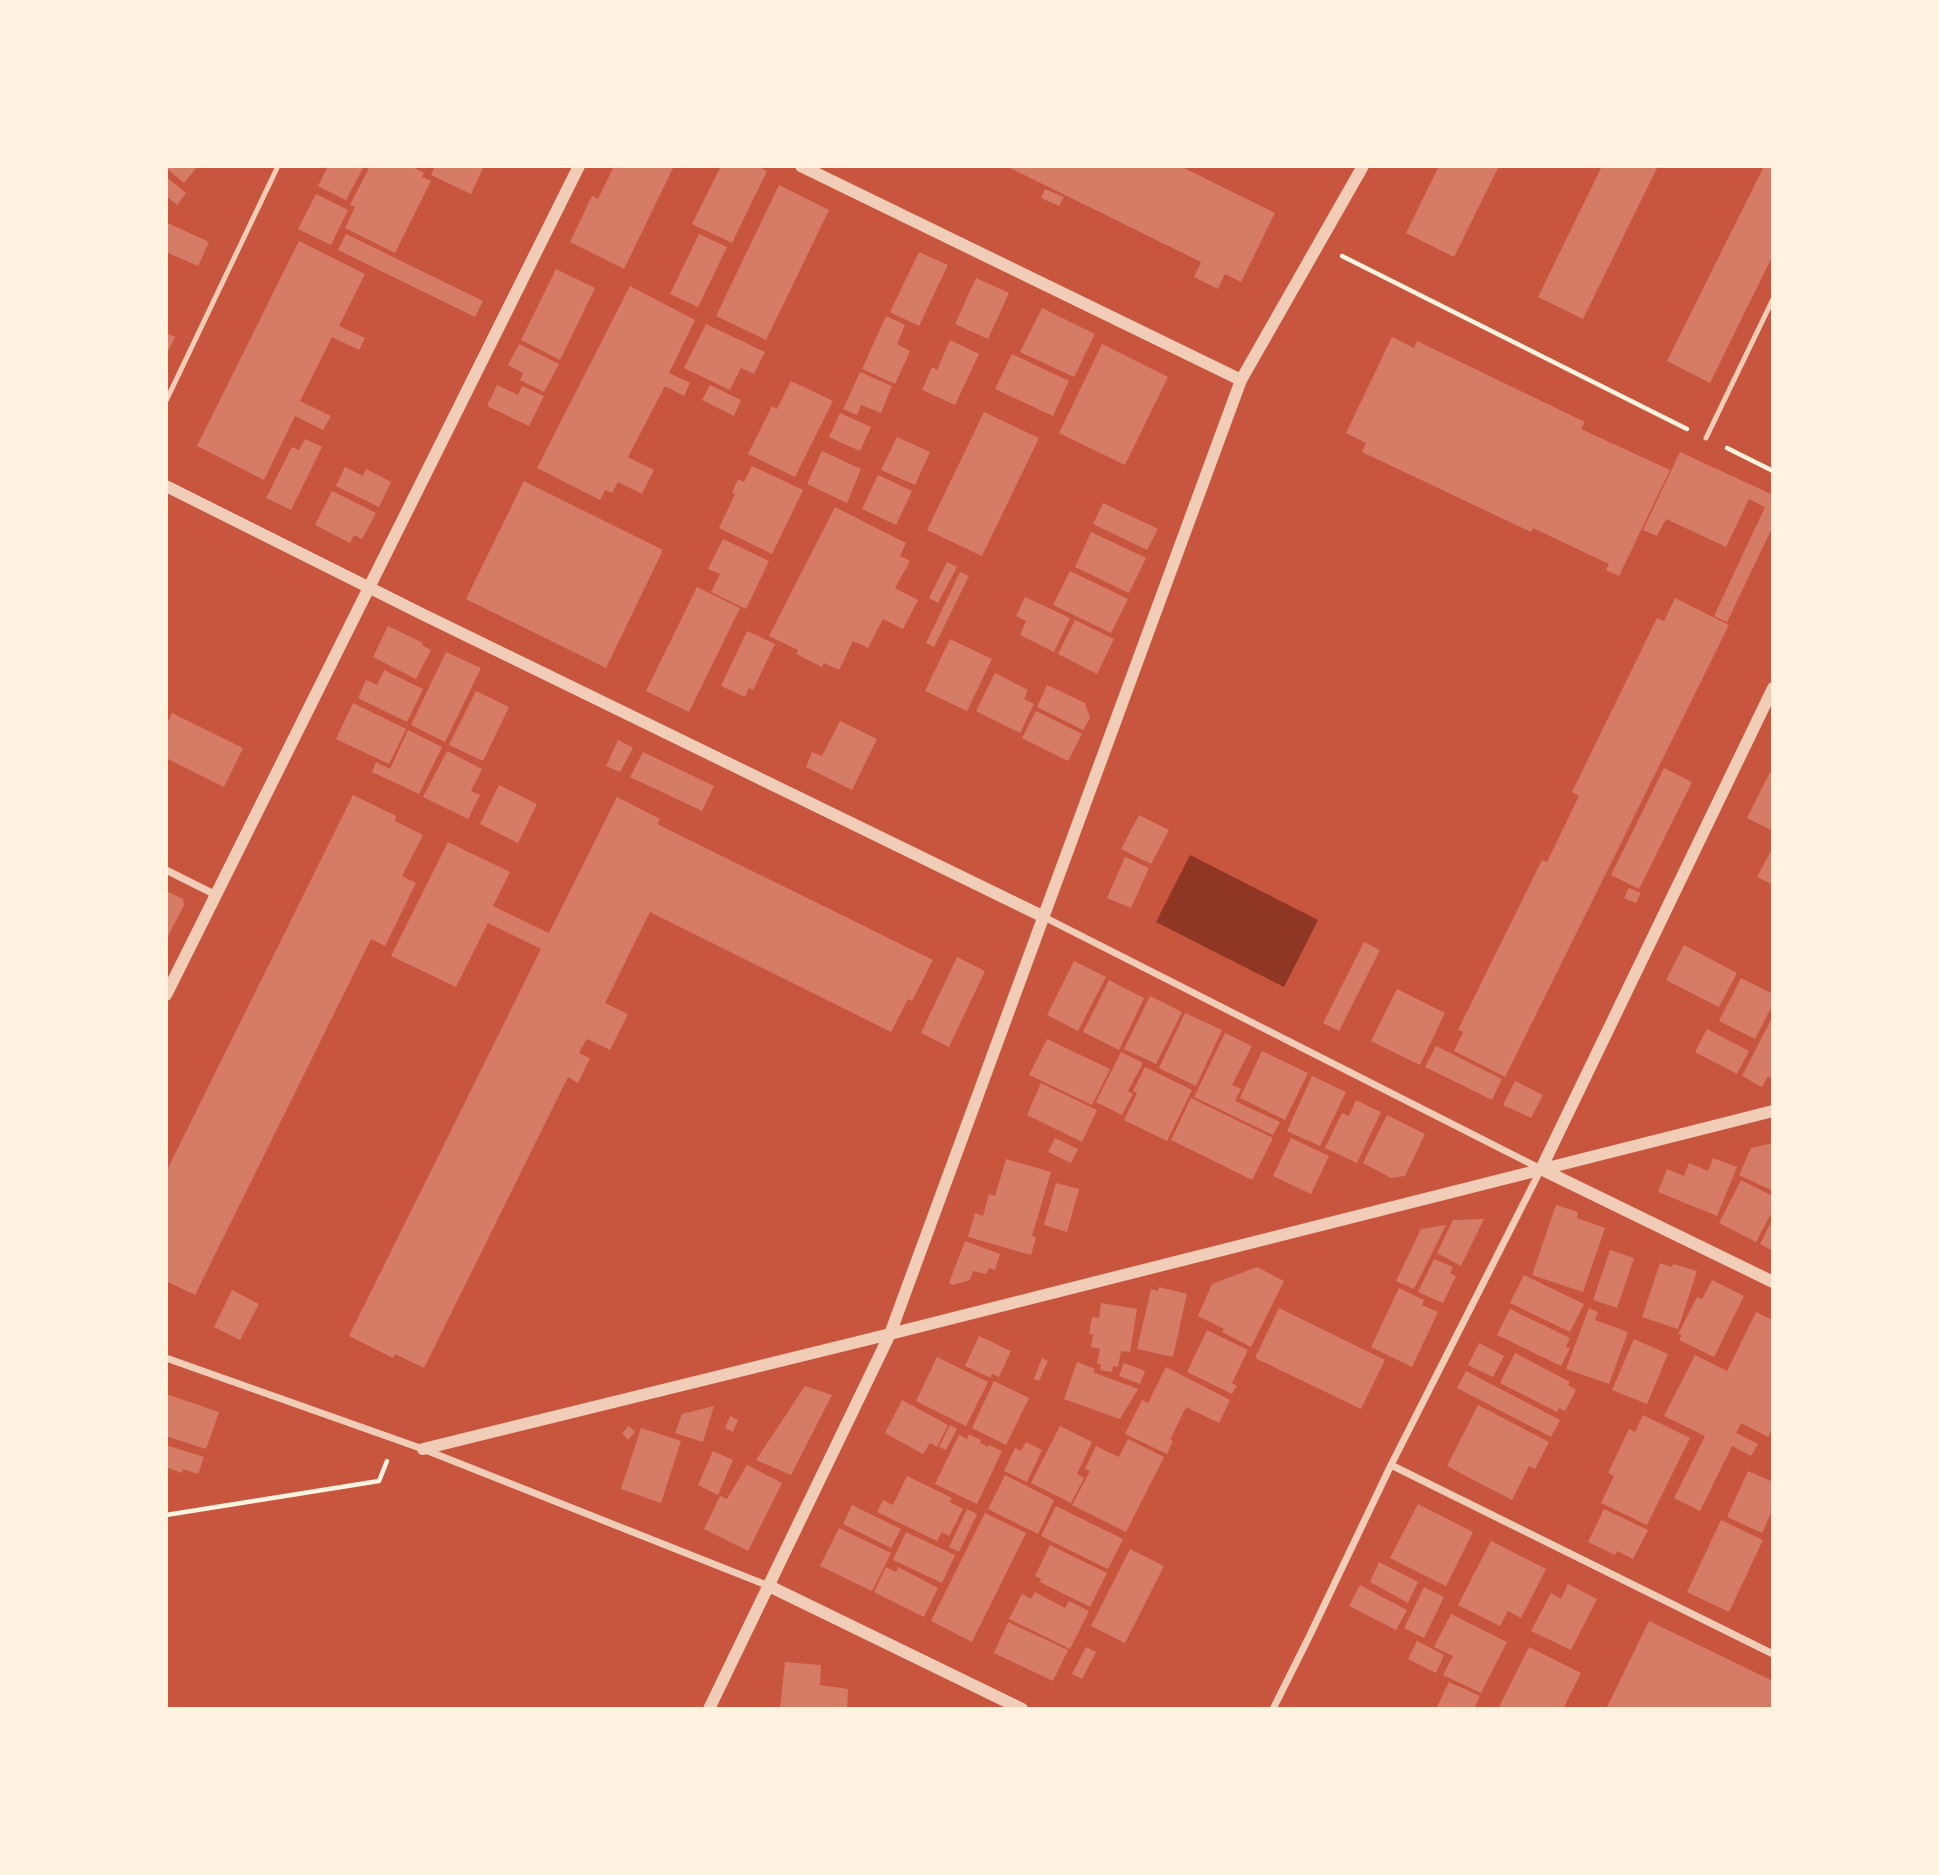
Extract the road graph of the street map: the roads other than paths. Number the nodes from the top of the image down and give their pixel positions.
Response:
1 (278, 166) edge
2 (579, 166) edge
3 (801, 166) edge
4 (1363, 166) edge
5 (1773, 299) edge
6 (1241, 380) junction
7 (166, 401) edge
8 (1706, 438) road end
9 (166, 486) edge
10 (369, 588) junction
11 (1773, 688) edge
12 (166, 870) edge
13 (216, 895) junction
14 (1044, 917) junction
15 (166, 995) edge
16 (1773, 1111) edge
17 (1541, 1168) junction
18 (1773, 1282) edge
19 (890, 1334) junction
20 (166, 1358) edge
21 (423, 1449) junction
22 (1391, 1465) junction
23 (769, 1586) junction
24 (1773, 1654) edge
25 (709, 1709) edge
26 (1022, 1709) edge
27 (1273, 1709) edge

1 - 7 lane
2 - 10 street
3 - 6 street
4 - 6 street
5 - 8 lane
6 - 14 street
9 - 10 street
10 - 13 street
10 - 14 street
11 - 17 street
12 - 13 street
13 - 15 street
14 - 17 street
14 - 19 street
16 - 17 street
17 - 18 street
17 - 19 street
17 - 22 street
19 - 21 street
19 - 23 street
20 - 21 street
21 - 23 street
22 - 24 street
22 - 27 street
23 - 25 street
23 - 26 street

